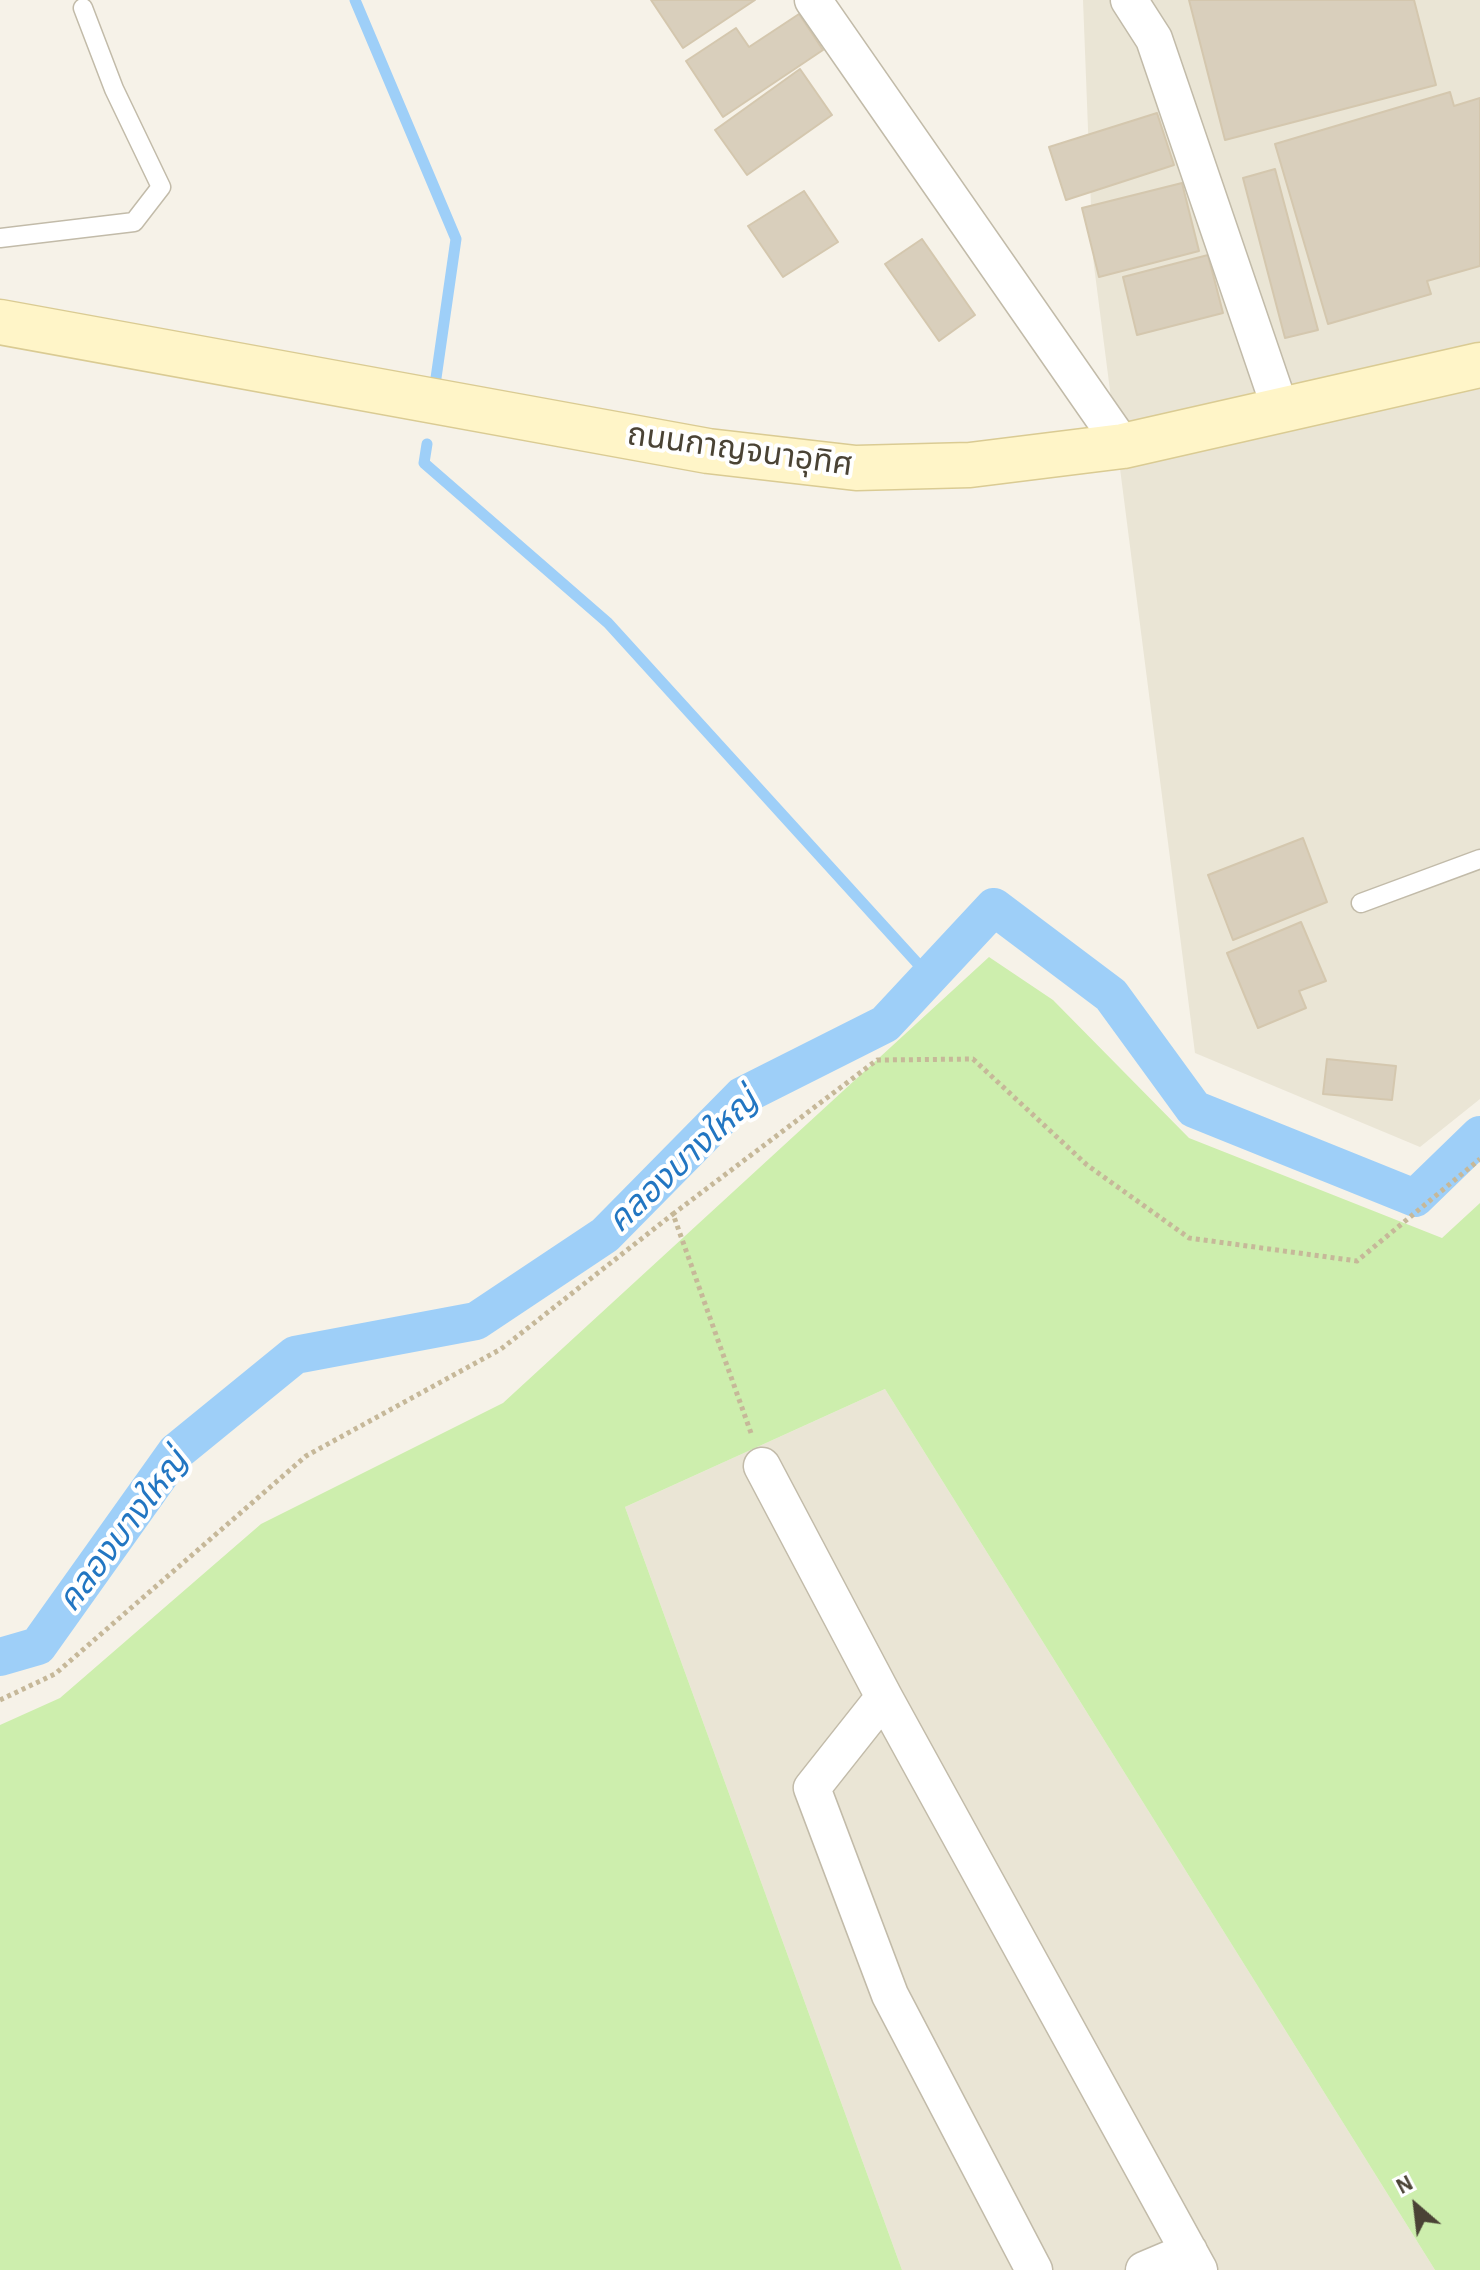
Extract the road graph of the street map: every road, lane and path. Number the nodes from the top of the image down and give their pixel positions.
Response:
1 (813, 0) edge
2 (1129, 0) edge
3 (83, 8) dead end
4 (0, 238) edge
5 (0, 322) edge
6 (1480, 365) edge
7 (1281, 411) junction
8 (1123, 446) junction
9 (1480, 859) edge
10 (1361, 903) dead end
11 (1480, 1159) edge
12 (673, 1214) junction
13 (762, 1466) joint
14 (884, 1697) junction
15 (0, 1700) edge
16 (1194, 2261) edge
17 (1034, 2270) edge
18 (1144, 2270) edge

1 - 8 street
2 - 7 street
3 - 4 lane
5 - 8 street, ถนนกาญจนาอุทิศ
6 - 7 street, ถนนกาญจนาอุทิศ
7 - 8 street, ถนนกาญจนาอุทิศ
9 - 10 lane
11 - 12 path
12 - 13 path
12 - 15 path
13 - 14 street
14 - 16 street
14 - 17 street
16 - 18 street

